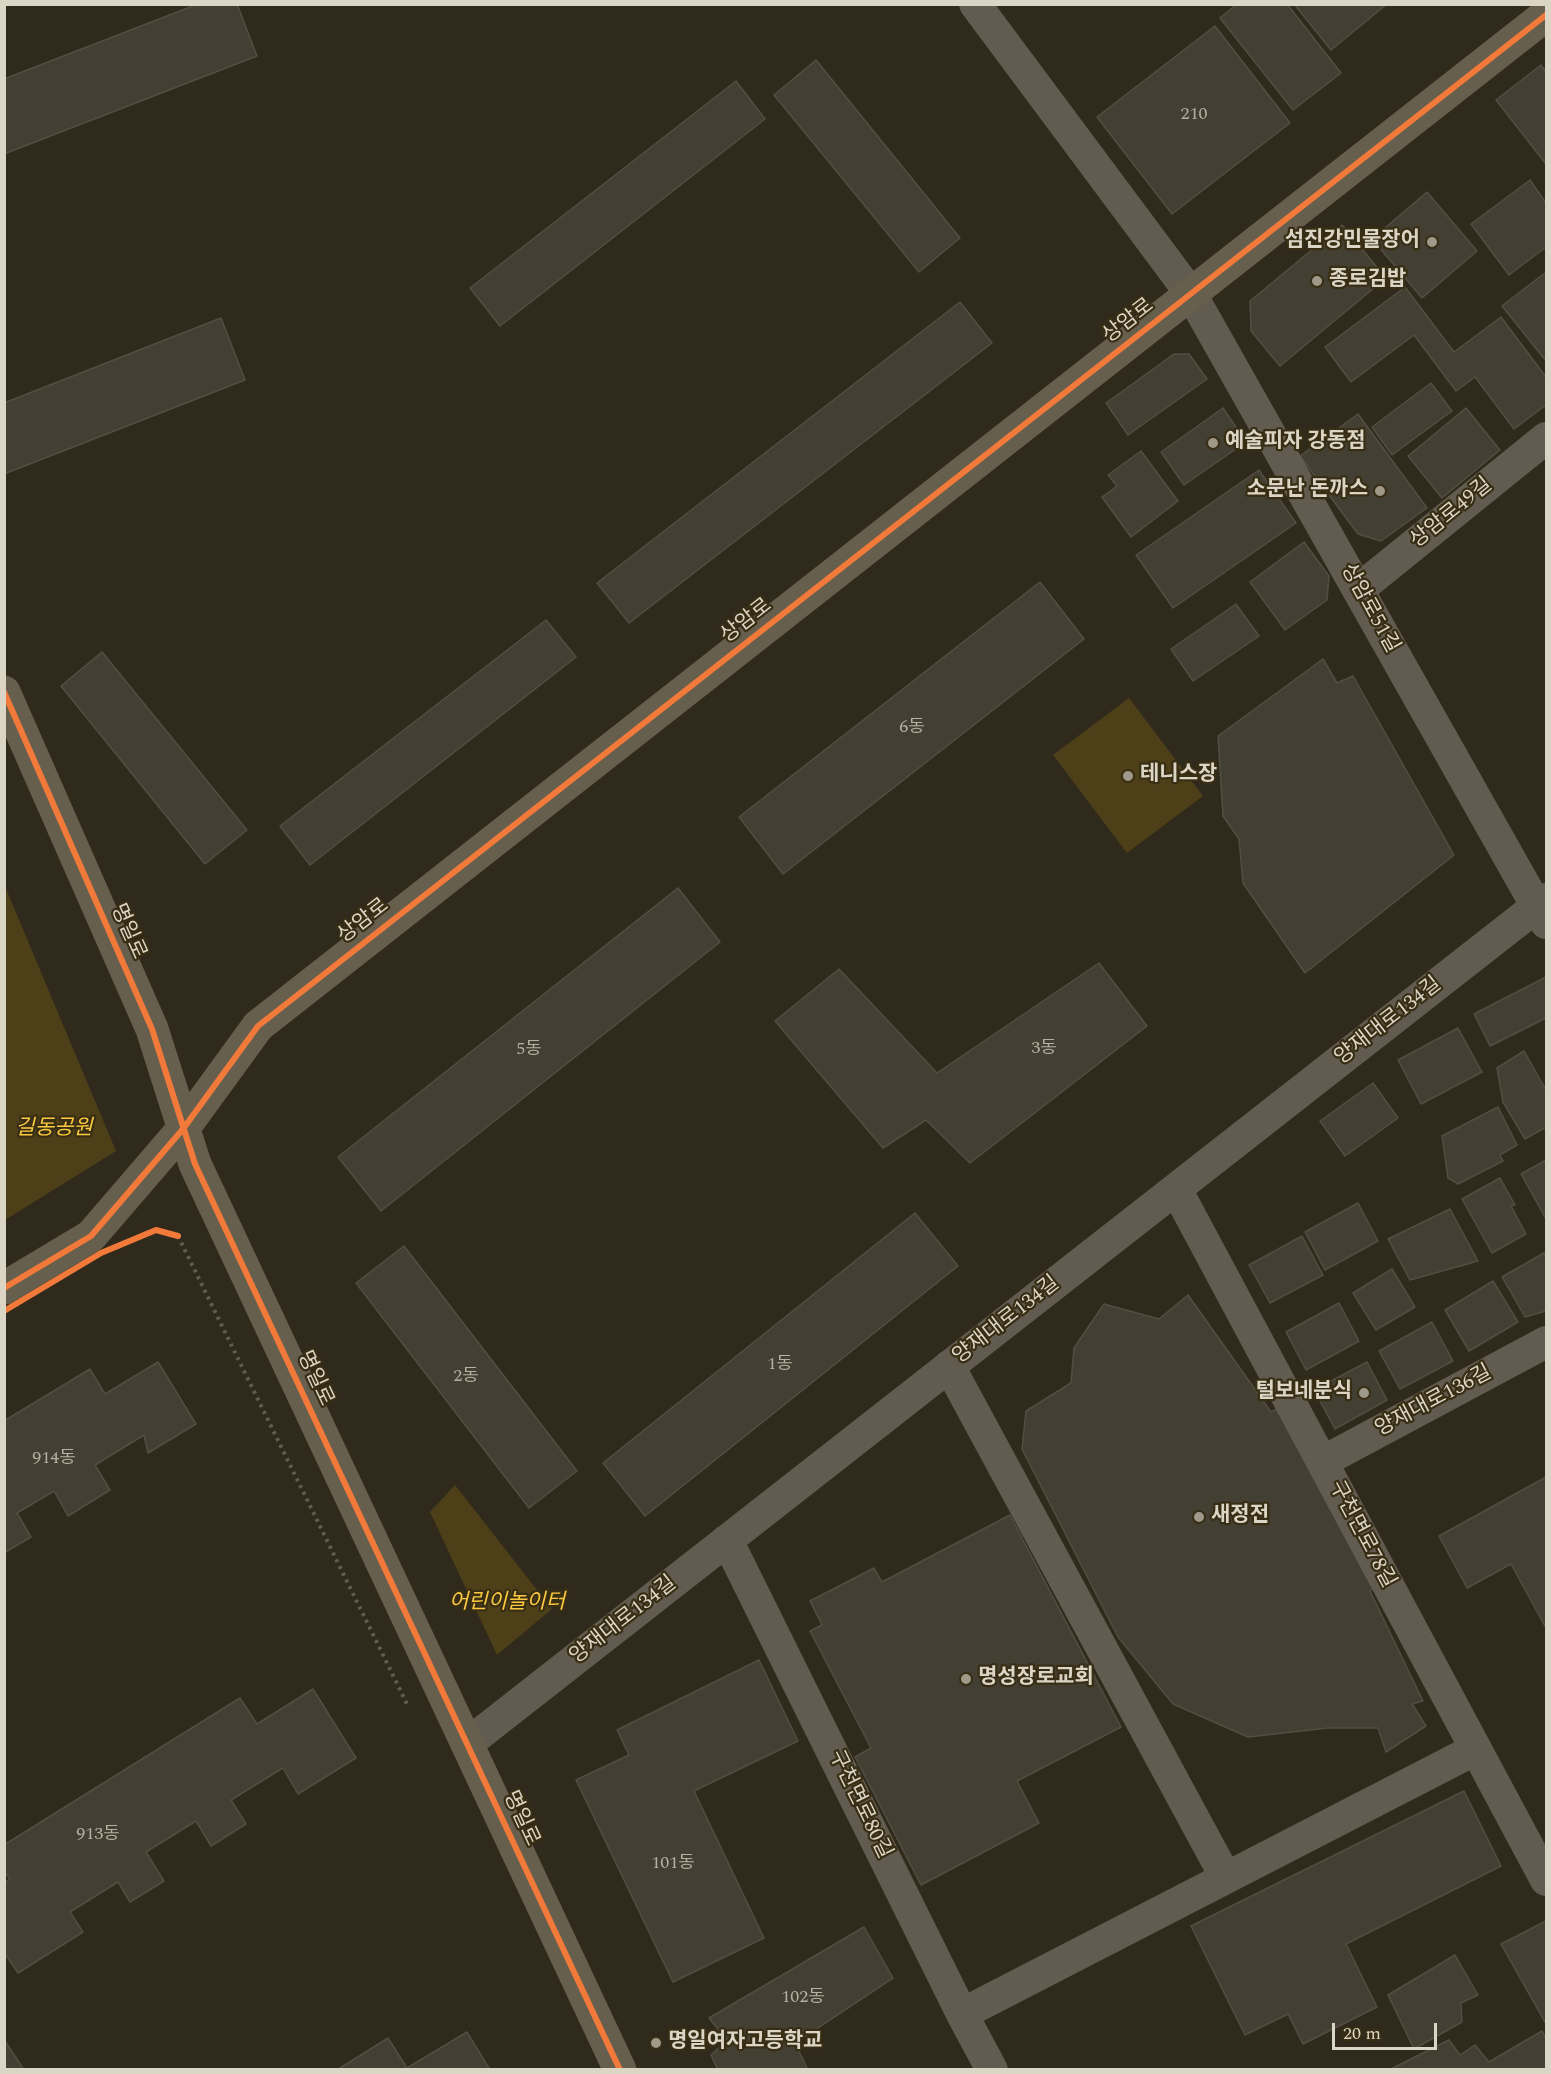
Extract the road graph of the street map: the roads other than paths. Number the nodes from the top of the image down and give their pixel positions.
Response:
1 (979, 6) edge
2 (1546, 15) edge
3 (1191, 294) junction
4 (1546, 438) edge
5 (1358, 590) junction
6 (4, 692) edge
7 (1543, 910) edge
8 (183, 1129) junction
9 (1176, 1189) junction
10 (4, 1288) edge
11 (1546, 1342) edge
12 (949, 1366) junction
13 (1322, 1462) junction
14 (727, 1540) junction
15 (467, 1744) junction
16 (1476, 1749) junction
17 (1226, 1878) junction
18 (1546, 1881) edge
19 (962, 2014) junction
20 (620, 2070) edge
21 (992, 2070) edge

1 - 3 street
2 - 3 street, 상암로
3 - 5 street, 상암로51길
3 - 8 street, 상암로
4 - 5 street, 상암로49길
5 - 7 street, 상암로51길
6 - 8 street, 명일로
7 - 9 street, 양재대로134길
8 - 10 street, 상암로
8 - 15 street, 명일로
9 - 12 street, 양재대로134길
9 - 13 street, 구천면로78길
11 - 13 street, 양재대로136길
12 - 14 street, 양재대로134길
12 - 17 street
13 - 16 street, 구천면로78길
14 - 15 street, 양재대로134길
14 - 19 street, 구천면로80길
15 - 20 street, 명일로
16 - 17 street
16 - 18 street, 구천면로78길
17 - 19 street
19 - 21 street, 구천면로80길

